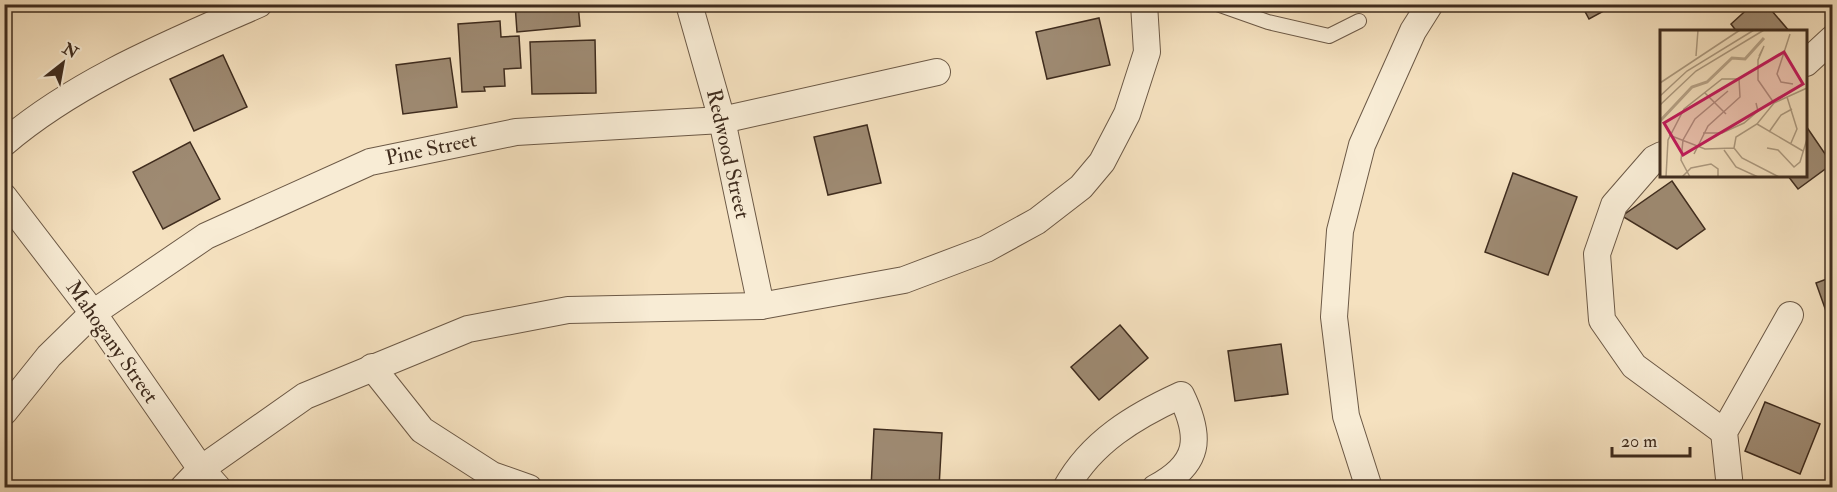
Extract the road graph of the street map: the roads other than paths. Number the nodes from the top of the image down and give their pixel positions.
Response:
1 (259, 4) edge
2 (688, 4) edge
3 (1217, 4) edge
4 (1430, 4) edge
5 (1145, 5) edge
6 (1359, 21) dead end
7 (1833, 39) edge
8 (1807, 62) edge
9 (937, 72) dead end
10 (722, 120) junction
11 (4, 143) edge
12 (1660, 156) edge
13 (4, 196) edge
14 (761, 306) junction
15 (93, 313) junction
16 (1790, 315) dead end
17 (372, 368) junction
18 (4, 412) edge
19 (1724, 432) junction
20 (209, 478) edge
21 (183, 488) edge
22 (529, 488) edge
23 (1066, 488) edge
24 (1155, 488) edge
25 (1369, 488) edge
26 (1731, 488) edge

1 - 11 street
2 - 10 street, Redwood Street
3 - 6 lane
4 - 25 street
5 - 14 street
7 - 8 street
9 - 10 street, Pine Street
10 - 14 street, Redwood Street
10 - 15 street, Pine Street
12 - 19 street
13 - 15 street, Mahogany Street
14 - 17 street
15 - 18 street, Pine Street
15 - 20 street, Mahogany Street
16 - 19 street
17 - 20 street
17 - 22 street
19 - 26 street
20 - 21 street
23 - 24 street

